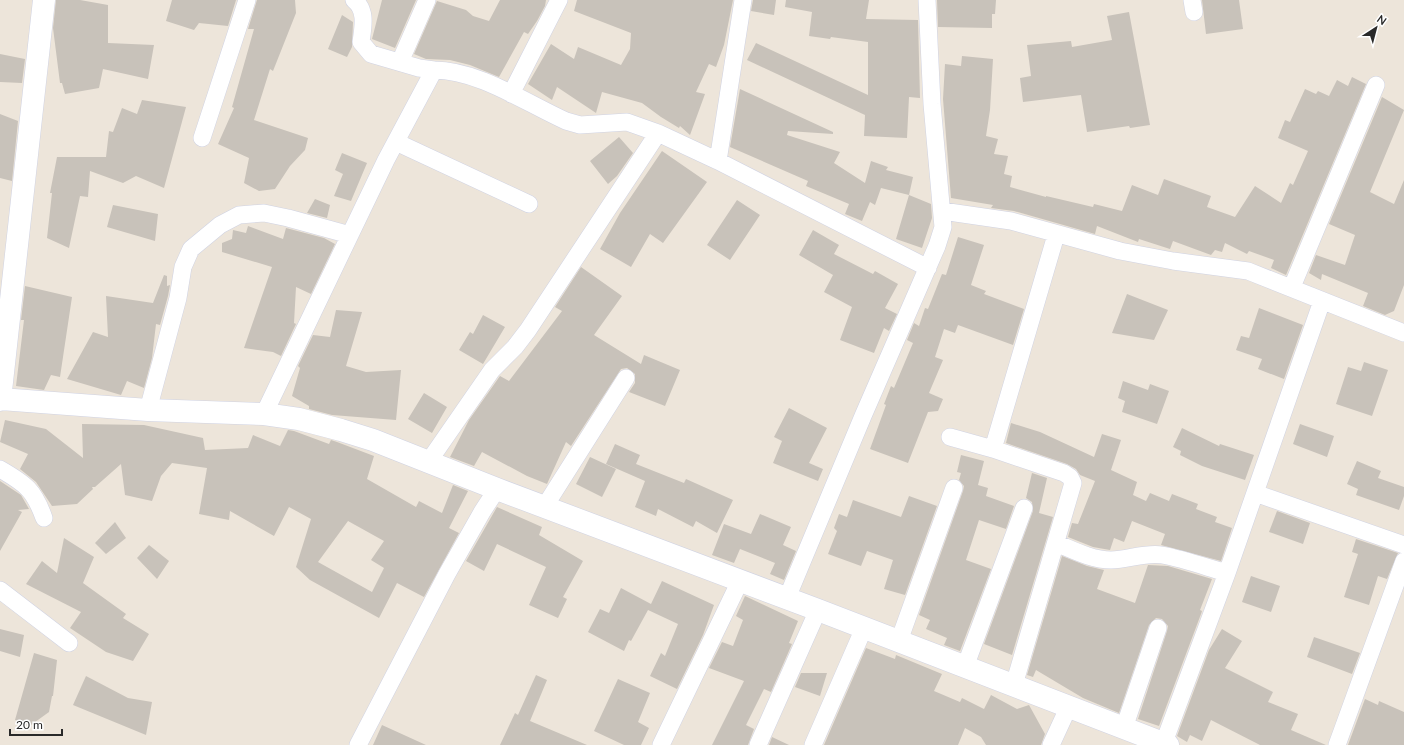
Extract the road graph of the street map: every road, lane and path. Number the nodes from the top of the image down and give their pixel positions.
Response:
1 (44, 0) edge
2 (247, 0) edge
3 (354, 0) edge
4 (427, 0) edge
5 (559, 0) edge
6 (743, 0) edge
7 (927, 0) edge
8 (400, 62) junction
9 (434, 70) junction
10 (1376, 85) dead end
11 (511, 94) junction
12 (658, 133) junction
13 (202, 138) dead end
14 (396, 142) junction
15 (718, 161) junction
16 (529, 204) dead end
17 (942, 211) junction
18 (350, 234) junction
19 (1056, 235) junction
20 (928, 268) junction
21 (1292, 287) junction
22 (1322, 301) junction
23 (1404, 333) edge
24 (626, 378) dead end
25 (0, 399) edge
26 (148, 410) junction
27 (264, 414) junction
28 (950, 437) dead end
29 (993, 448) junction
30 (429, 461) junction
31 (0, 469) edge
32 (954, 488) dead end
33 (497, 489) junction
34 (1255, 493) junction
35 (545, 506) junction
36 (1024, 508) dead end
37 (44, 518) dead end
38 (1056, 543) junction
39 (1404, 544) edge
40 (1404, 562) edge
41 (1227, 573) junction
42 (740, 581) junction
43 (1401, 581) edge
44 (0, 590) edge
45 (787, 598) junction
46 (818, 610) junction
47 (864, 628) junction
48 (1158, 628) dead end
49 (899, 641) junction
50 (69, 643) dead end
51 (965, 667) junction
52 (1014, 685) junction
53 (1069, 706) junction
54 (1124, 728) junction
55 (358, 745) edge
56 (661, 745) edge
57 (758, 745) edge
58 (813, 745) edge
59 (1051, 745) edge
60 (1165, 745) edge
61 (1337, 745) edge

1 - 25 street
2 - 13 street
3 - 8 street
4 - 8 street
5 - 11 street
6 - 15 street
7 - 17 street
8 - 9 street
9 - 11 street
9 - 14 street
10 - 21 street
11 - 12 street
12 - 15 street
12 - 30 street
14 - 16 street
14 - 18 street
15 - 20 street
17 - 19 street
17 - 20 street
18 - 26 street
18 - 27 street
19 - 21 street
19 - 29 street
20 - 45 street
21 - 22 street
22 - 23 street
22 - 34 street
24 - 35 street
25 - 26 street
26 - 27 street
27 - 30 street
28 - 29 street
29 - 38 street
30 - 33 street
31 - 37 street
32 - 49 street
33 - 35 street
33 - 55 street
34 - 39 street
34 - 41 street
35 - 42 street
36 - 51 street
38 - 41 street
38 - 52 street
40 - 43 street
41 - 60 street
42 - 45 street
42 - 56 street
43 - 61 street
44 - 50 street
45 - 46 street
46 - 47 street
46 - 57 street
47 - 49 street
47 - 58 street
48 - 54 street
49 - 51 street
51 - 52 street
52 - 53 street
53 - 54 street
53 - 59 street
54 - 60 street

